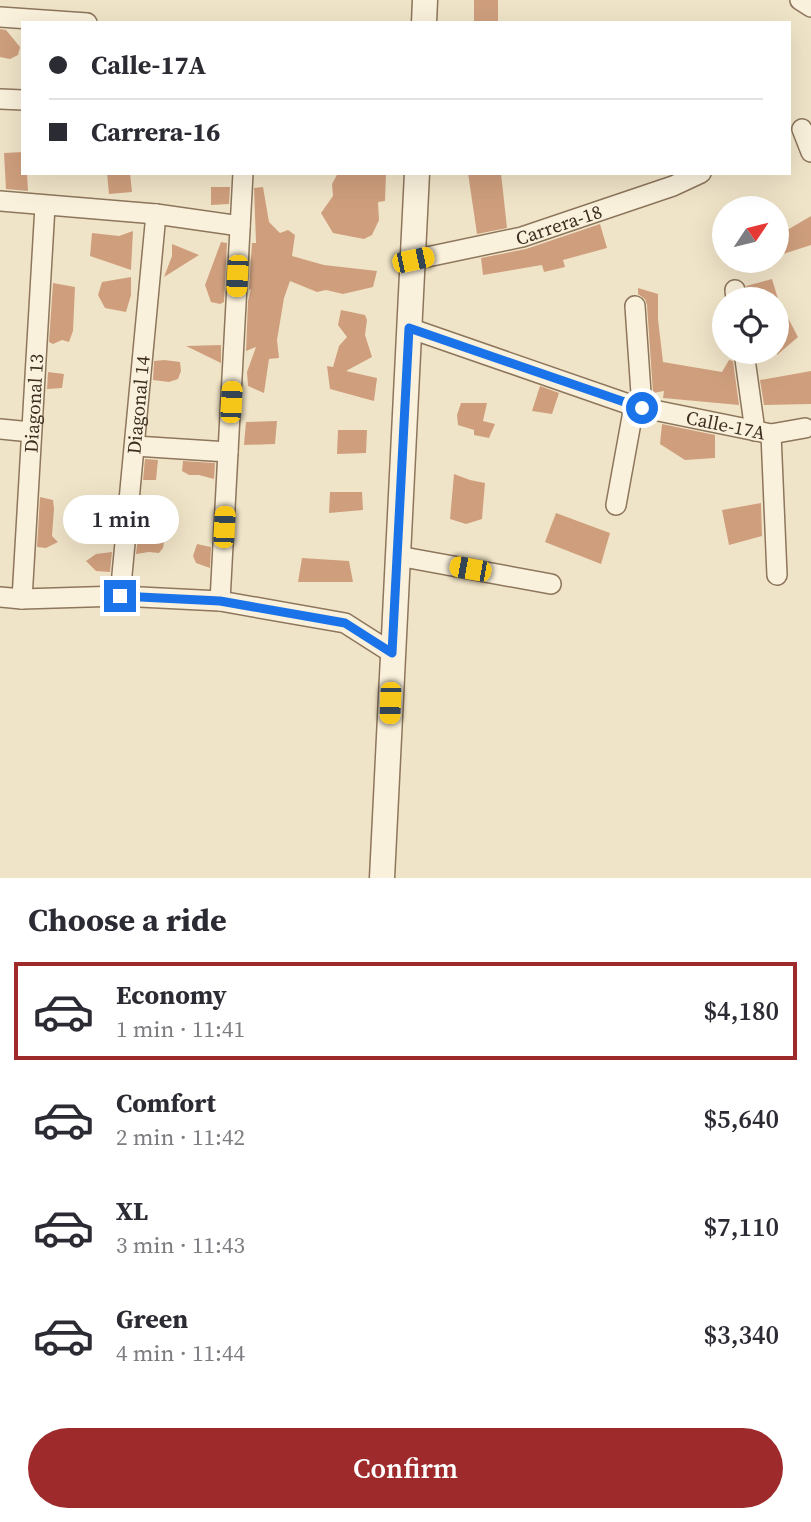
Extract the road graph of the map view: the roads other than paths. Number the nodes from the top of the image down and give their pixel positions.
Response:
1 (425, 0) edge
2 (800, 0) edge
3 (811, 7) edge
4 (0, 18) edge
5 (52, 21) edge
6 (424, 21) edge
7 (0, 99) edge
8 (21, 100) edge
9 (801, 130) edge
10 (811, 152) edge
11 (243, 175) edge
12 (417, 175) edge
13 (697, 175) edge
14 (0, 201) edge
15 (45, 206) junction
16 (156, 214) junction
17 (240, 226) junction
18 (413, 260) junction
19 (635, 306) dead end
20 (409, 328) junction
21 (747, 364) edge
22 (638, 407) junction
23 (805, 428) dead end
24 (0, 429) edge
25 (31, 432) junction
26 (763, 433) junction
27 (135, 446) junction
28 (228, 452) junction
29 (616, 505) dead end
30 (398, 556) junction
31 (777, 575) dead end
32 (551, 584) dead end
33 (120, 596) junction
34 (0, 597) edge
35 (22, 599) junction
36 (220, 601) junction
37 (392, 653) junction
38 (382, 878) edge

1 - 6 street
2 - 3 street
4 - 5 street
7 - 8 street
9 - 10 street
11 - 17 street
12 - 18 street
13 - 18 street, Carrera-18
14 - 15 street
15 - 16 street
15 - 25 street, Diagonal 13
16 - 17 street
16 - 27 street, Diagonal 14
17 - 28 street
18 - 20 street
19 - 22 street
20 - 22 street, Calle-17A
20 - 30 street
21 - 26 street
22 - 26 street, Calle-17A
22 - 29 street
23 - 26 street, Calle-17A
24 - 25 street
25 - 35 street, Diagonal 13
26 - 31 street
27 - 28 street
27 - 33 street, Diagonal 14
28 - 36 street
30 - 32 street
30 - 37 street
33 - 35 street
33 - 36 street
34 - 35 street
36 - 37 street
37 - 38 street

